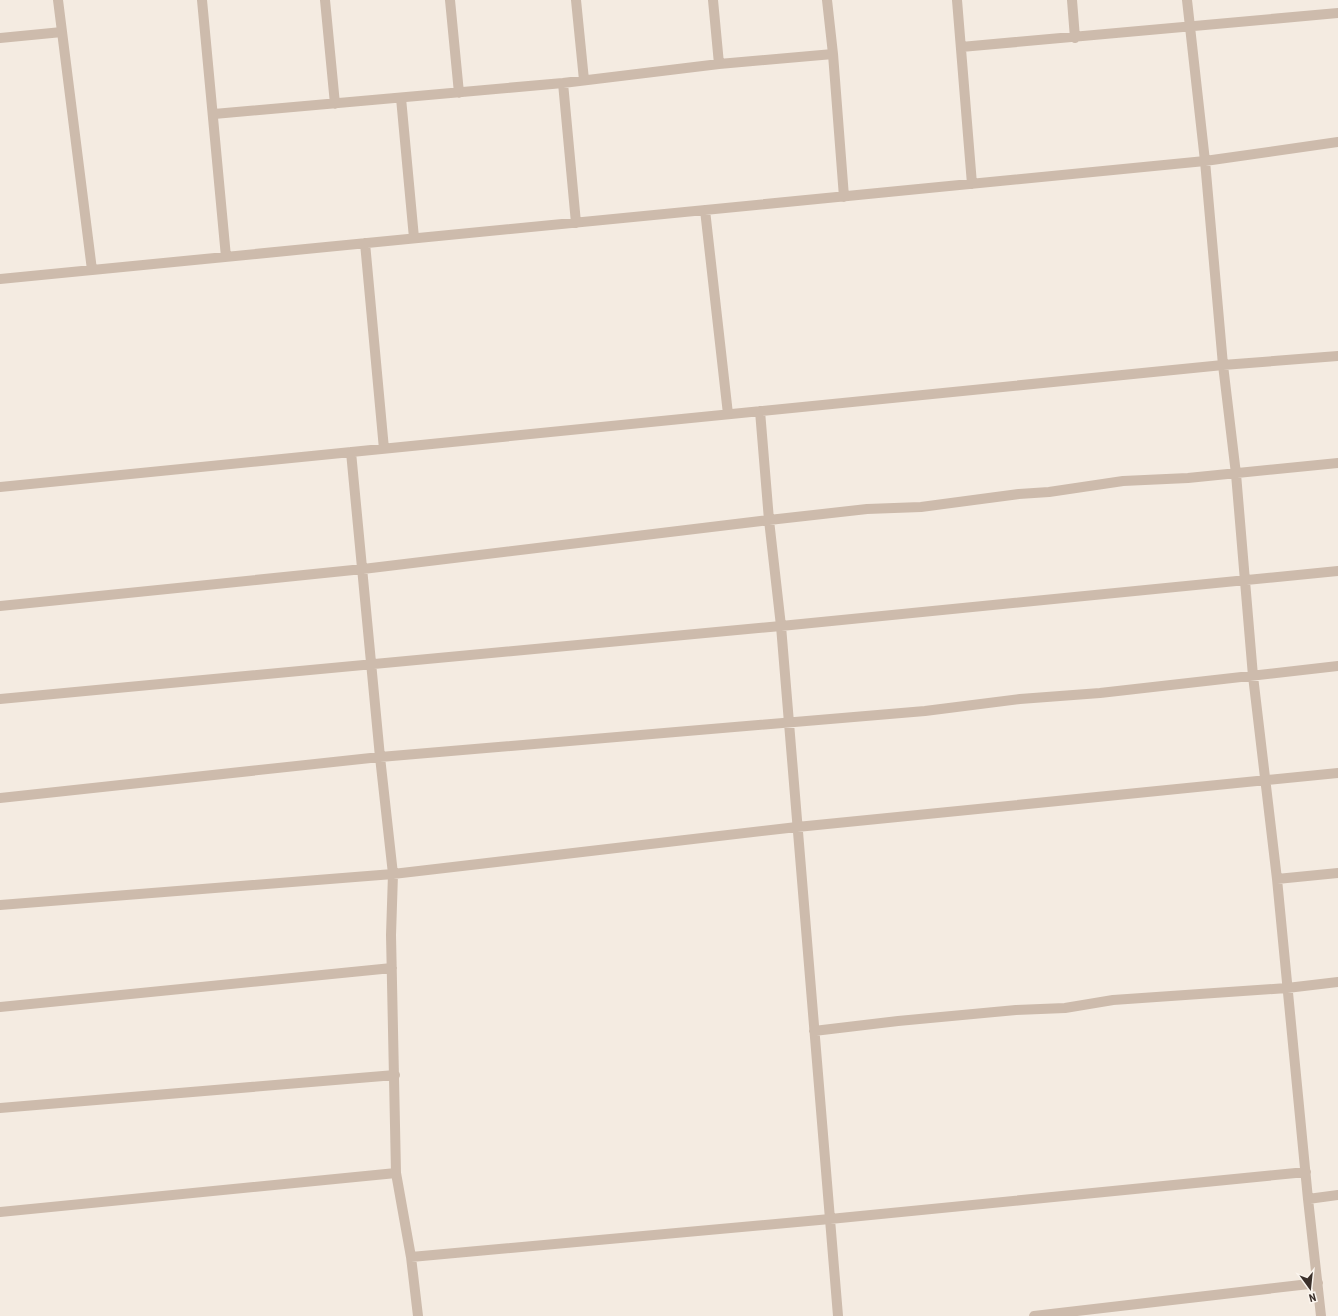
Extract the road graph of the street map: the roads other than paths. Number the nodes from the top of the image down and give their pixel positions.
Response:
1 (58, 0) edge
2 (202, 0) edge
3 (325, 0) edge
4 (450, 0) edge
5 (576, 0) edge
6 (713, 0) edge
7 (827, 0) edge
8 (957, 0) edge
9 (1072, 0) edge
10 (1187, 0) edge
11 (1338, 13) edge
12 (1190, 27) junction
13 (62, 32) junction
14 (0, 38) edge
15 (1075, 38) junction
16 (961, 47) junction
17 (833, 54) junction
18 (719, 64) junction
19 (584, 80) junction
20 (563, 83) junction
21 (459, 93) junction
22 (401, 98) junction
23 (335, 104) junction
24 (214, 114) junction
25 (1338, 142) edge
26 (1205, 161) junction
27 (972, 184) junction
28 (844, 197) junction
29 (705, 210) junction
30 (576, 222) junction
31 (414, 238) junction
32 (365, 243) junction
33 (226, 257) junction
34 (92, 270) junction
35 (0, 279) edge
36 (1338, 356) edge
37 (1223, 364) junction
38 (760, 411) junction
39 (728, 414) junction
40 (384, 448) junction
41 (352, 452) junction
42 (1338, 463) edge
43 (1236, 474) junction
44 (0, 487) edge
45 (769, 520) junction
46 (363, 569) junction
47 (1338, 571) edge
48 (1245, 580) junction
49 (0, 606) edge
50 (781, 626) junction
51 (372, 664) junction
52 (1338, 666) edge
53 (1253, 676) junction
54 (0, 699) edge
55 (788, 722) junction
56 (380, 757) junction
57 (1338, 772) edge
58 (1266, 780) junction
59 (0, 798) edge
60 (797, 827) junction
61 (1338, 872) edge
62 (393, 874) junction
63 (1277, 879) junction
64 (0, 905) edge
65 (392, 968) junction
66 (1338, 982) edge
67 (1287, 988) junction
68 (0, 1007) edge
69 (814, 1031) junction
70 (395, 1075) junction
71 (0, 1108) edge
72 (1306, 1172) junction
73 (396, 1173) junction
74 (1338, 1195) edge
75 (1308, 1199) junction
76 (0, 1212) edge
77 (830, 1219) junction
78 (411, 1257) junction
79 (1318, 1283) junction
80 (418, 1316) edge
81 (838, 1316) edge
82 (1034, 1316) edge
83 (1321, 1316) edge

1 - 13 street
2 - 24 street
3 - 23 street
4 - 21 street
5 - 19 street
6 - 18 street
7 - 17 street
8 - 16 street
9 - 15 street
10 - 12 street
11 - 12 street
12 - 15 street
12 - 26 street
13 - 14 street
13 - 34 street
15 - 16 street
16 - 27 street
17 - 18 street
17 - 28 street
18 - 19 street
19 - 20 street
20 - 21 street
20 - 30 street
21 - 22 street
22 - 23 street
22 - 31 street
23 - 24 street
24 - 33 street
25 - 26 street
26 - 27 street
26 - 37 street
27 - 28 street
28 - 29 street
29 - 30 street
29 - 39 street
30 - 31 street
31 - 32 street
32 - 33 street
32 - 40 street
33 - 34 street
34 - 35 street
36 - 37 street
37 - 38 street
37 - 43 street
38 - 39 street
38 - 45 street
39 - 40 street
40 - 41 street
41 - 44 street
41 - 46 street
42 - 43 street
43 - 45 street
43 - 48 street
45 - 46 street
45 - 50 street
46 - 49 street
46 - 51 street
47 - 48 street
48 - 50 street
48 - 53 street
50 - 51 street
50 - 55 street
51 - 54 street
51 - 56 street
52 - 53 street
53 - 55 street
53 - 58 street
55 - 56 street
55 - 60 street
56 - 59 street
56 - 62 street
57 - 58 street
58 - 60 street
58 - 63 street
60 - 62 street
60 - 69 street
61 - 63 street
62 - 64 street
62 - 65 street
63 - 67 street
65 - 68 street
65 - 70 street
66 - 67 street
67 - 69 street
67 - 72 street
69 - 77 street
70 - 71 street
70 - 73 street
72 - 75 street
72 - 77 street
73 - 76 street
73 - 78 street
74 - 75 street
75 - 79 street
77 - 78 street
77 - 81 street
78 - 80 street
79 - 82 street
79 - 83 street

